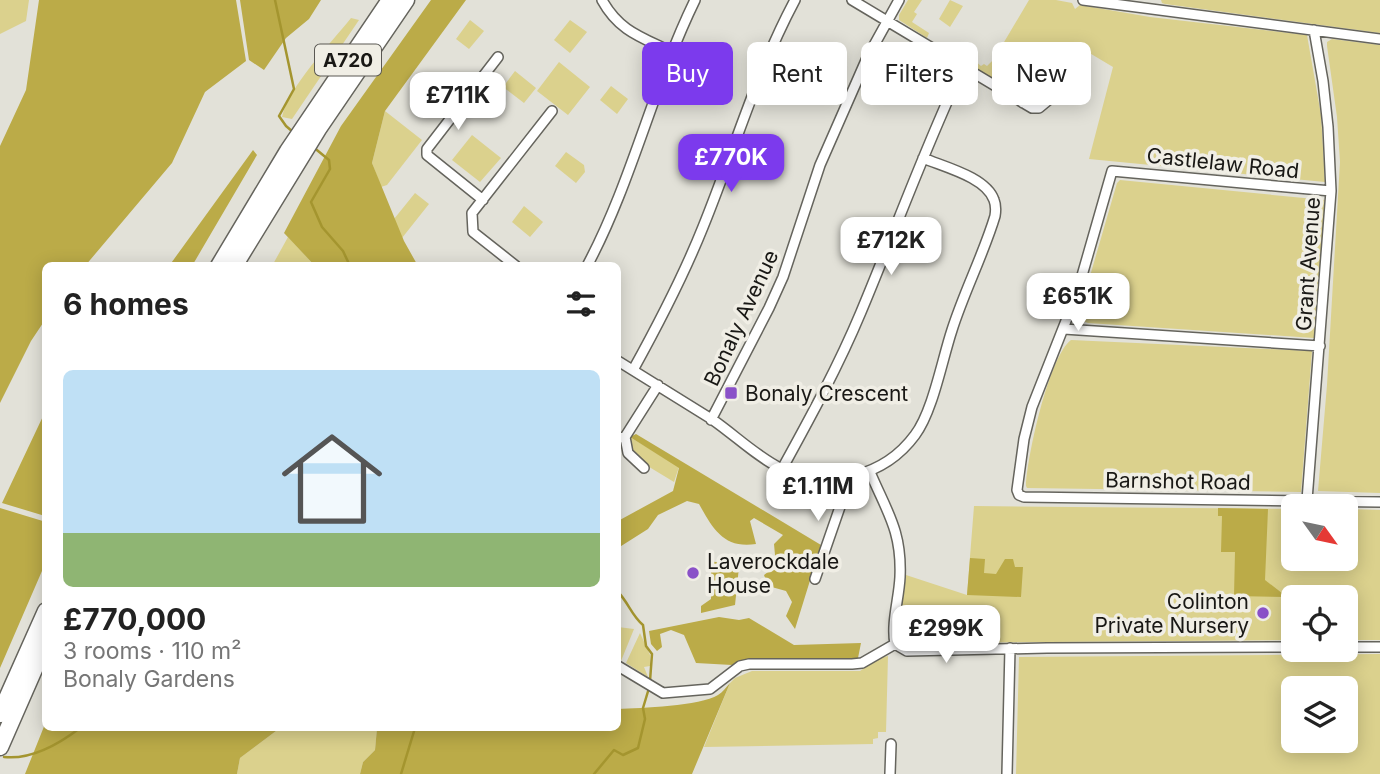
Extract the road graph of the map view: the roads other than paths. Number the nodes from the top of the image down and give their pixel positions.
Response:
1 (390, 0) edge
2 (406, 0) edge
3 (602, 0) edge
4 (695, 0) edge
5 (795, 0) edge
6 (852, 0) edge
7 (900, 0) edge
8 (1083, 0) edge
9 (1156, 0) edge
10 (1153, 10) junction
11 (887, 20) junction
12 (1314, 30) junction
13 (1380, 39) edge
14 (651, 42) edge
15 (676, 42) edge
16 (923, 42) edge
17 (498, 57) dead end
18 (652, 105) edge
19 (946, 105) edge
20 (552, 111) dead end
21 (313, 124) junction
22 (293, 155) junction
23 (923, 158) junction
24 (1331, 191) junction
25 (483, 200) junction
26 (222, 262) edge
27 (236, 262) edge
28 (511, 262) edge
29 (589, 262) edge
30 (1064, 329) junction
31 (1320, 346) junction
32 (621, 363) edge
33 (633, 370) junction
34 (658, 385) junction
35 (711, 419) junction
36 (621, 438) edge
37 (644, 468) dead end
38 (782, 469) junction
39 (870, 472) junction
40 (850, 478) junction
41 (1308, 494) edge
42 (1281, 500) edge
43 (1358, 501) edge
44 (1380, 502) edge
45 (814, 579) dead end
46 (42, 620) edge
47 (895, 644) junction
48 (1281, 647) edge
49 (1358, 647) edge
50 (1380, 647) edge
51 (1010, 648) junction
52 (42, 651) edge
53 (621, 668) edge
54 (0, 714) edge
55 (891, 744) dead end
56 (0, 747) edge
57 (890, 774) edge
58 (1007, 774) edge

1 - 21 highway, A720
2 - 21 highway, A720
3 - 14 street
4 - 15 street
5 - 33 street
6 - 11 street
7 - 11 street, Bonaly Avenue
8 - 10 street
9 - 10 street
10 - 12 street
11 - 16 street
11 - 35 street, Bonaly Avenue
12 - 13 street
12 - 24 street, Grant Avenue
17 - 25 street
18 - 29 street
19 - 23 street
20 - 25 street
21 - 22 highway, A720
22 - 26 highway, A720
22 - 27 highway, A720
23 - 38 street
23 - 39 street
24 - 30 street, Castlelaw Road
24 - 31 street, Grant Avenue
25 - 28 street
30 - 31 street
30 - 42 street, Barnshot Road
31 - 41 street, Grant Avenue
32 - 33 street
33 - 34 street
34 - 35 street
34 - 36 street
35 - 38 street
36 - 37 street
38 - 40 street
39 - 40 street
39 - 47 street
40 - 45 street
43 - 44 street, Barnshot Road
46 - 54 highway
47 - 51 street
47 - 53 street
48 - 51 street
49 - 50 street
51 - 58 street
52 - 56 highway
55 - 57 street

